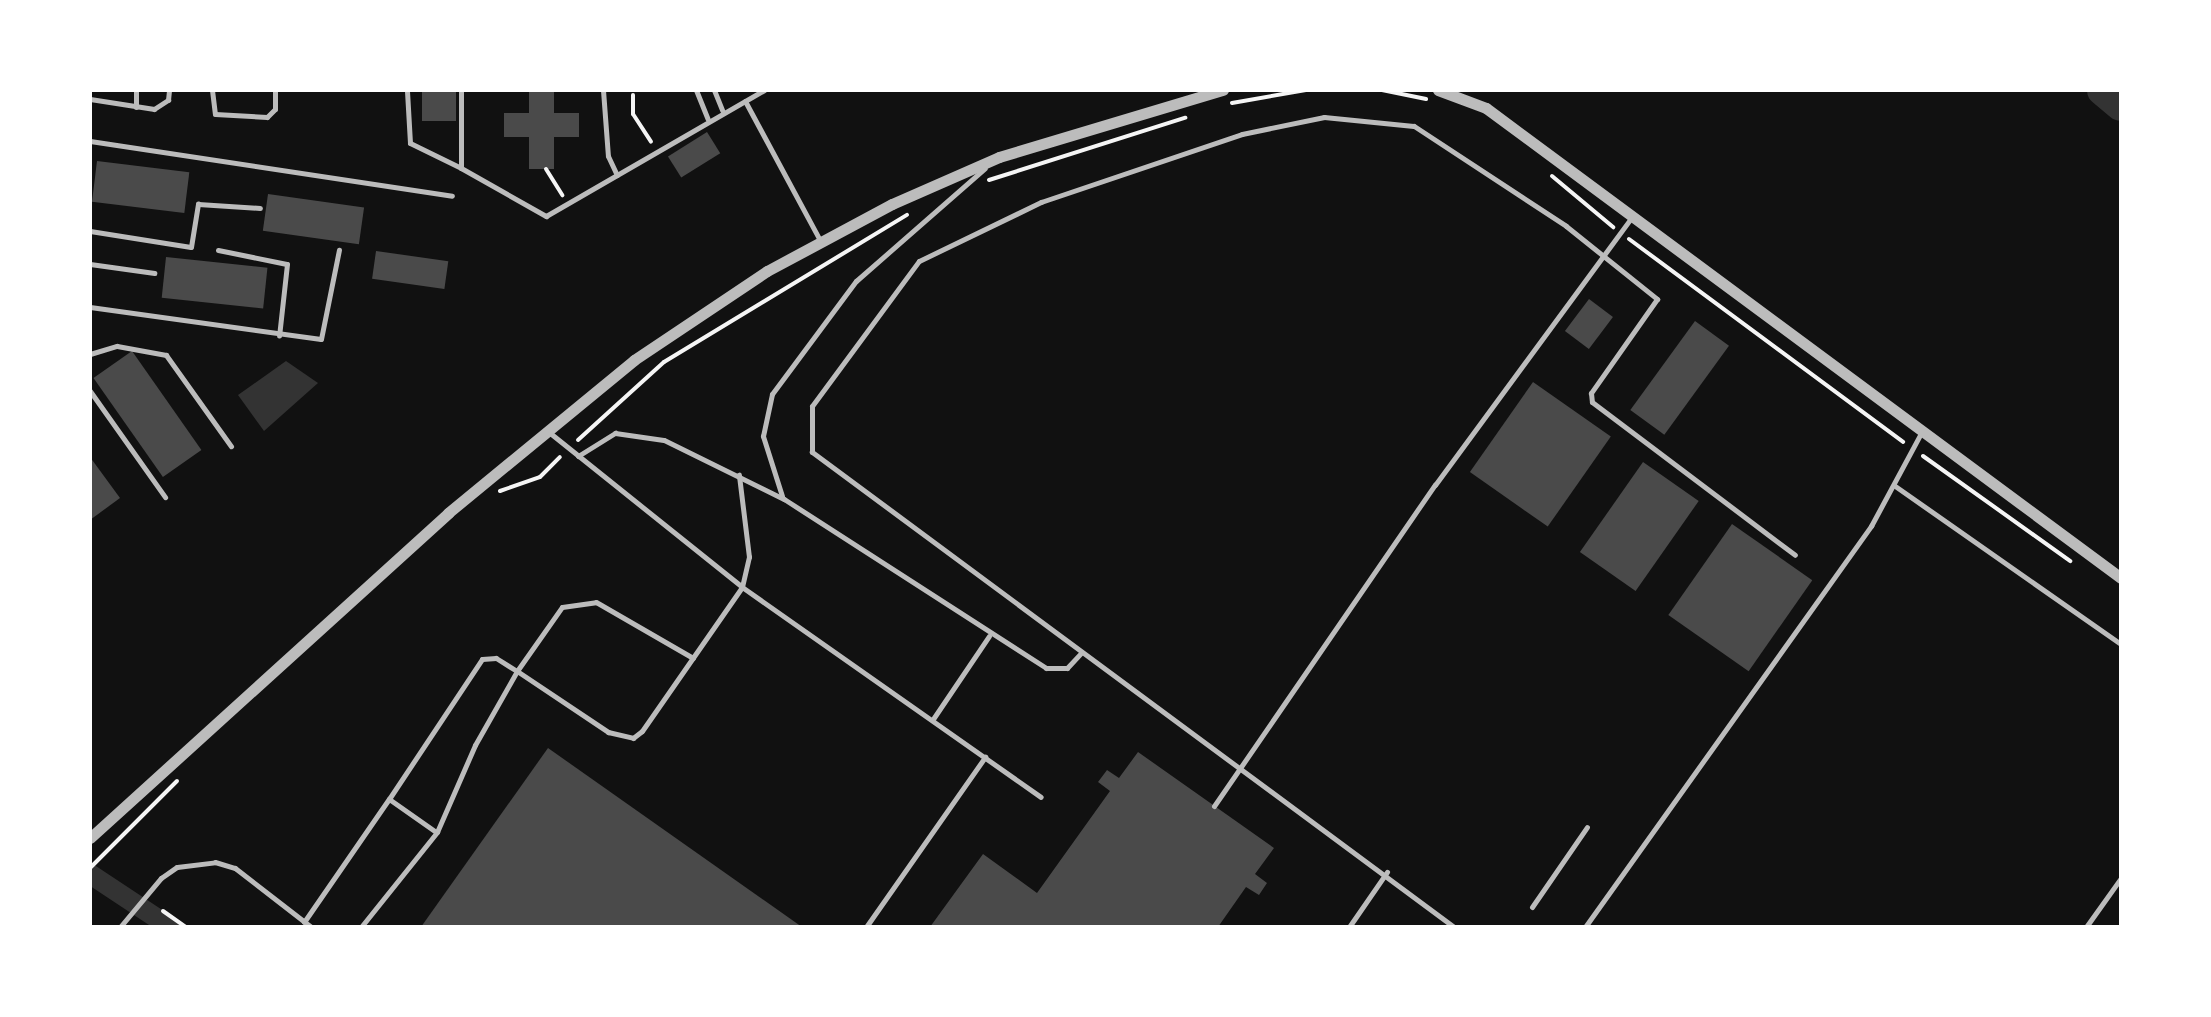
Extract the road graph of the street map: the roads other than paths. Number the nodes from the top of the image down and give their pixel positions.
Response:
1 (136, 90) edge
2 (169, 90) edge
3 (212, 90) edge
4 (275, 90) edge
5 (461, 90) edge
6 (603, 90) edge
7 (696, 90) edge
8 (714, 90) edge
9 (764, 90) edge
10 (1223, 90) edge
11 (1481, 90) edge
12 (407, 91) edge
13 (1433, 95) edge
14 (90, 99) edge
15 (745, 100) junction
16 (136, 107) junction
17 (1486, 108) junction
18 (722, 112) junction
19 (708, 119) junction
20 (90, 142) edge
21 (999, 157) junction
22 (461, 168) junction
23 (617, 175) junction
24 (452, 196) dead end
25 (260, 208) dead end
26 (1632, 217) junction
27 (90, 231) edge
28 (820, 240) junction
29 (218, 250) dead end
30 (339, 250) dead end
31 (1605, 258) junction
32 (90, 264) edge
33 (154, 273) dead end
34 (90, 307) edge
35 (280, 336) junction
36 (90, 354) edge
37 (90, 391) edge
38 (548, 432) junction
39 (1921, 432) junction
40 (231, 446) dead end
41 (578, 456) junction
42 (739, 475) junction
43 (1894, 486) junction
44 (164, 498) dead end
45 (784, 499) junction
46 (1795, 554) dead end
47 (2121, 578) edge
48 (742, 587) junction
49 (990, 636) junction
50 (2121, 644) edge
51 (1082, 653) junction
52 (694, 658) junction
53 (517, 672) junction
54 (933, 718) junction
55 (985, 757) junction
56 (1240, 767) junction
57 (1041, 798) dead end
58 (388, 799) junction
59 (1214, 806) dead end
60 (1587, 827) dead end
61 (437, 832) junction
62 (90, 838) edge
63 (1388, 872) junction
64 (2121, 878) edge
65 (1532, 908) dead end
66 (304, 922) junction
67 (120, 927) edge
68 (311, 927) edge
69 (362, 927) edge
70 (866, 927) edge
71 (1349, 927) edge
72 (1454, 927) edge
73 (1585, 927) edge
74 (2086, 927) edge

1 - 16 lane
2 - 16 lane
3 - 4 lane
5 - 22 lane
6 - 23 lane
7 - 19 lane
8 - 18 lane
9 - 15 lane
10 - 21 street
11 - 17 street
12 - 22 lane
13 - 17 street
14 - 16 lane
15 - 18 lane
15 - 28 lane
17 - 26 street
18 - 19 lane
19 - 23 lane
20 - 24 lane
21 - 28 street
21 - 45 lane
22 - 23 lane
25 - 27 lane
26 - 31 lane
26 - 39 street
28 - 38 street
29 - 35 lane
30 - 35 lane
31 - 46 lane
31 - 51 lane
31 - 56 lane
32 - 33 lane
34 - 35 lane
36 - 40 lane
37 - 44 lane
38 - 41 lane
38 - 62 street
39 - 43 lane
39 - 47 street
41 - 42 lane
41 - 48 lane
42 - 45 lane
42 - 48 lane
43 - 50 lane
43 - 73 lane
45 - 49 lane
48 - 52 lane
48 - 54 lane
49 - 51 lane
49 - 54 lane
51 - 56 lane
52 - 53 lane
52 - 53 lane
53 - 58 lane
53 - 61 lane
54 - 55 lane
55 - 57 lane
55 - 70 lane
56 - 59 lane
56 - 63 lane
58 - 61 lane
58 - 66 lane
60 - 65 lane
61 - 69 lane
63 - 71 lane
63 - 72 lane
64 - 74 lane
66 - 67 lane
66 - 68 lane

